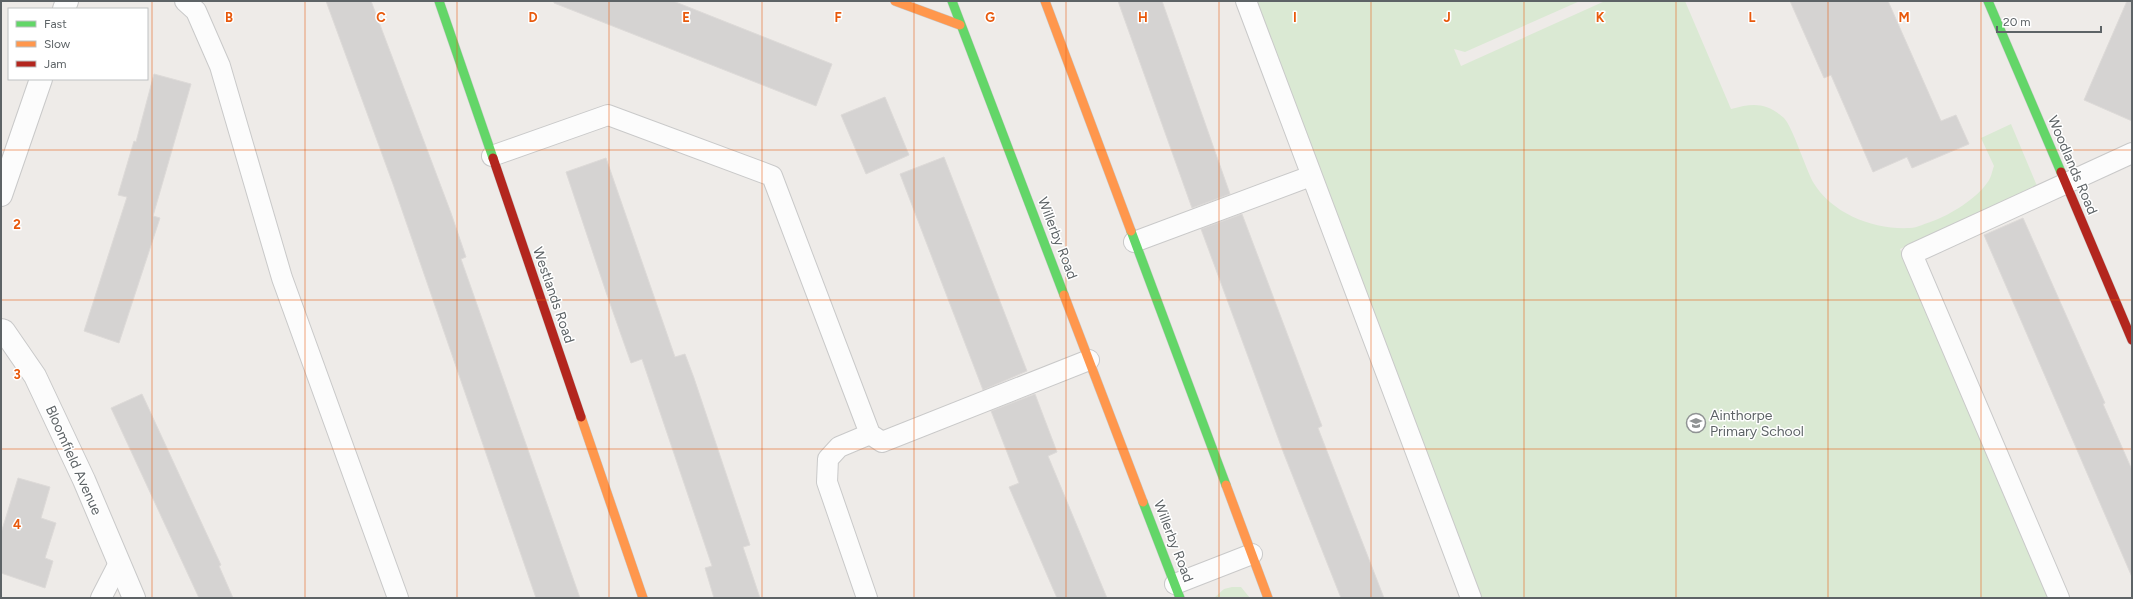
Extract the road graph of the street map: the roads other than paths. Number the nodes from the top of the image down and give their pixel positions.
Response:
1 (185, 1) edge
2 (439, 1) edge
3 (896, 1) edge
4 (952, 1) edge
5 (1044, 1) edge
6 (1246, 1) edge
7 (1988, 1) edge
8 (960, 25) junction
9 (41, 80) edge
10 (2132, 153) edge
11 (492, 156) junction
12 (1311, 176) junction
13 (2065, 183) junction
14 (1, 195) edge
15 (1134, 242) junction
16 (1, 330) edge
17 (2132, 340) edge
18 (1090, 360) junction
19 (870, 434) junction
20 (1252, 554) junction
21 (119, 563) junction
22 (1178, 591) edge
23 (101, 598) edge
24 (134, 598) edge
25 (398, 598) edge
26 (643, 598) edge
27 (867, 598) edge
28 (1268, 598) edge
29 (1471, 598) edge
30 (2059, 598) edge

1 - 25 lane
2 - 11 street, Westlands Road
3 - 8 street
4 - 8 street, Willerby Road
5 - 15 street
6 - 12 lane
7 - 13 street, Woodlands Road
8 - 18 street, Willerby Road
9 - 14 street
10 - 13 lane
11 - 19 lane
11 - 26 street, Westlands Road
12 - 15 lane
12 - 29 lane
13 - 17 street, Woodlands Road
13 - 30 lane
15 - 20 street
16 - 21 street, Bloomfield Avenue
18 - 19 lane
18 - 22 street, Willerby Road
19 - 27 lane
20 - 22 lane
20 - 28 street
21 - 23 lane
21 - 24 street, Bloomfield Avenue

